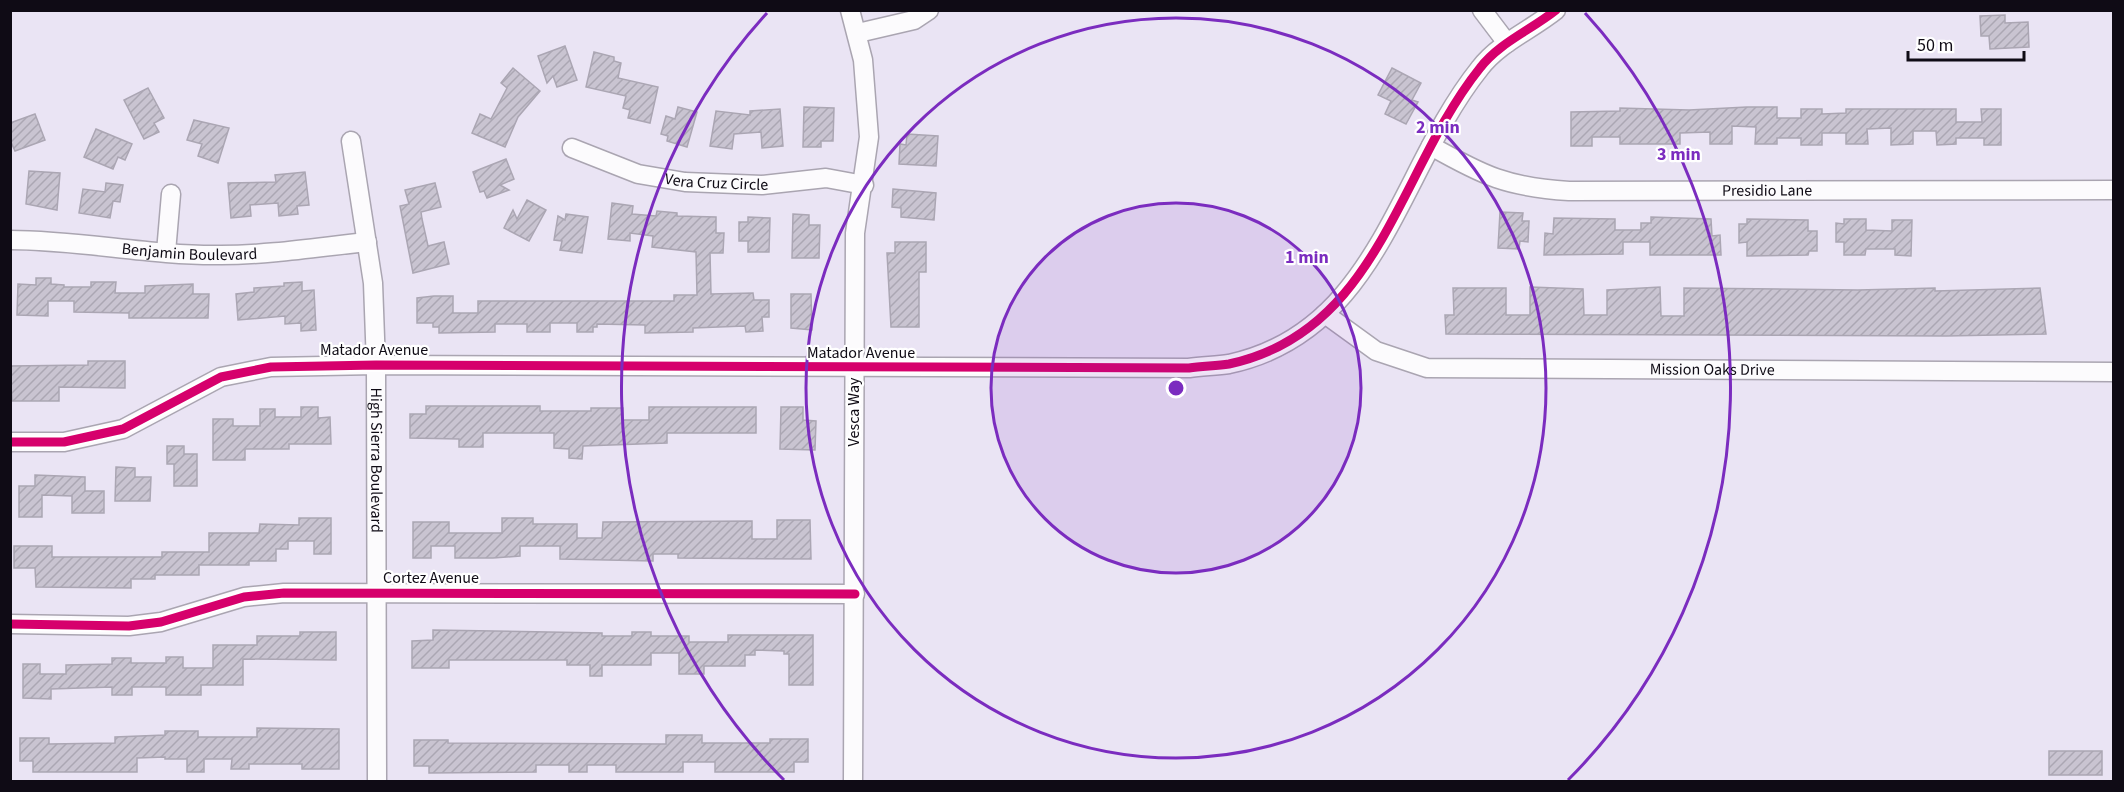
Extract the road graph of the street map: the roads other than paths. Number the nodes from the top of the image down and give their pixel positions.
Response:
1 (850, 10) edge
2 (930, 10) edge
3 (1482, 10) edge
4 (1556, 10) edge
5 (858, 33) junction
6 (1508, 43) junction
7 (351, 141) dead end
8 (1431, 146) junction
9 (572, 148) dead end
10 (864, 185) junction
11 (2114, 190) edge
12 (171, 194) dead end
13 (10, 240) edge
14 (367, 242) junction
15 (166, 252) junction
16 (1325, 314) junction
17 (376, 364) junction
18 (853, 368) junction
19 (2114, 372) edge
20 (10, 442) edge
21 (375, 593) junction
22 (855, 594) junction
23 (10, 624) edge
24 (376, 782) edge
25 (853, 782) edge

1 - 5 street, Vesca Way
2 - 5 street
3 - 6 street
4 - 6 street, Matador Avenue
5 - 10 street, Vesca Way
6 - 8 street, Matador Avenue
7 - 14 street, High Sierra Boulevard
8 - 11 street, Presidio Lane
8 - 16 street, Matador Avenue
9 - 10 street, Vera Cruz Circle
10 - 18 street, Vesca Way
12 - 15 street
13 - 15 street, Benjamin Boulevard
14 - 15 street, Benjamin Boulevard
14 - 17 street, High Sierra Boulevard
16 - 18 street, Matador Avenue
16 - 19 street, Mission Oaks Drive
17 - 18 street, Matador Avenue
17 - 20 street, Matador Avenue
17 - 21 street, High Sierra Boulevard
18 - 22 street, Vesca Way
21 - 22 street, Cortez Avenue
21 - 23 street, Cortez Avenue
21 - 24 street, High Sierra Boulevard
22 - 25 street, Vesca Way

